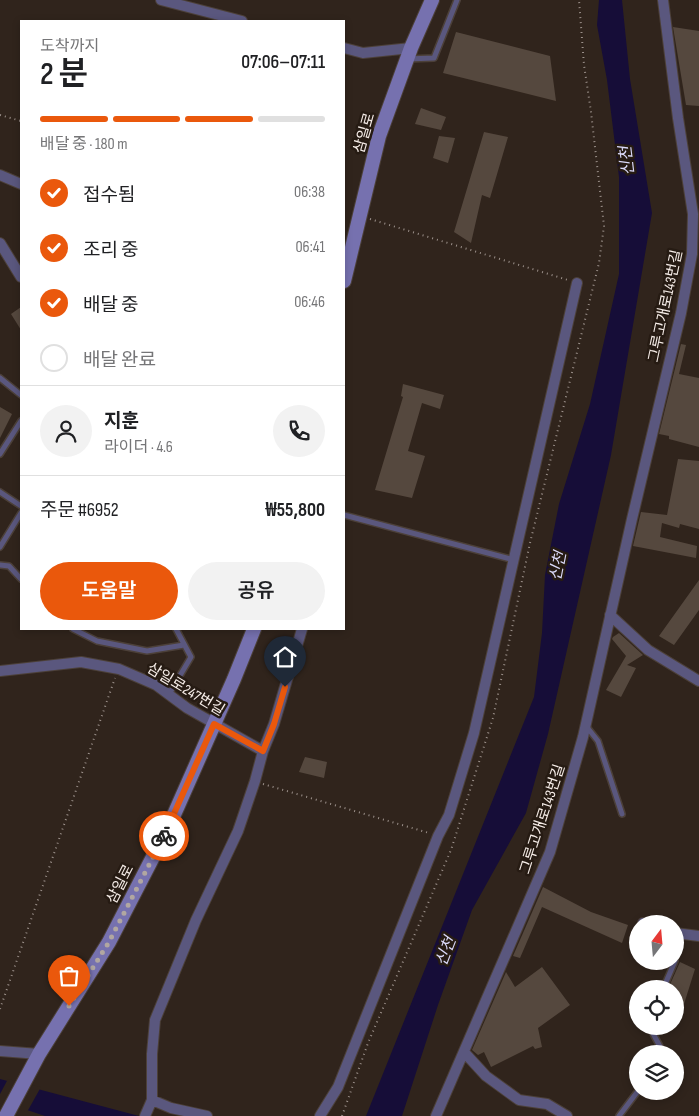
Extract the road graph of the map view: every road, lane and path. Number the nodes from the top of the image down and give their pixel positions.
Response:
1 (161, 0) edge
2 (432, 0) edge
3 (457, 0) edge
4 (663, 0) edge
5 (238, 20) edge
6 (345, 48) edge
7 (408, 58) junction
8 (0, 115) edge
9 (20, 121) edge
10 (0, 175) edge
11 (20, 184) edge
12 (360, 216) junction
13 (356, 231) junction
14 (0, 243) edge
15 (345, 252) edge
16 (20, 275) edge
17 (345, 277) edge
18 (577, 283) joint
19 (0, 378) edge
20 (20, 394) edge
21 (20, 423) edge
22 (0, 454) edge
23 (0, 492) edge
24 (20, 505) edge
25 (20, 515) edge
26 (345, 515) edge
27 (0, 547) edge
28 (515, 560) junction
29 (0, 565) edge
30 (20, 578) edge
31 (610, 615) junction
32 (75, 630) edge
33 (176, 630) edge
34 (254, 630) edge
35 (302, 630) edge
36 (184, 645) junction
37 (119, 669) junction
38 (0, 671) edge
39 (699, 681) edge
40 (169, 695) junction
41 (214, 724) junction
42 (586, 726) junction
43 (263, 751) junction
44 (255, 781) junction
45 (622, 814) dead end
46 (438, 836) junction
47 (684, 934) edge
48 (699, 936) edge
49 (0, 1009) edge
50 (0, 1050) edge
51 (464, 1052) junction
52 (39, 1054) junction
53 (152, 1100) junction
54 (632, 1100) edge
55 (8, 1112) edge
56 (146, 1114) edge
57 (207, 1116) edge
58 (320, 1116) edge
59 (436, 1116) edge
60 (567, 1116) edge
61 (620, 1116) edge

1 - 5 street
2 - 7 main road, 삼일로
3 - 7 lane
4 - 31 street, 그루고개로143번길
6 - 7 street
7 - 12 main road, 삼일로
8 - 9 path
10 - 11 street
12 - 13 main road, 삼일로
12 - 18 path
13 - 15 main road
13 - 17 main road, 삼일로
14 - 16 street
18 - 28 street
19 - 20 lane
21 - 22 lane
23 - 24 lane
25 - 27 lane
26 - 28 lane
28 - 46 street
29 - 30 lane
31 - 39 street
31 - 42 street, 그루고개로143번길
32 - 36 lane
33 - 36 lane
34 - 41 main road, 삼일로
35 - 43 street
36 - 40 lane
37 - 38 street, 삼일로247번길
37 - 40 street, 삼일로247번길
37 - 49 path
40 - 41 street, 삼일로247번길
41 - 43 street, 삼일로247번길
41 - 52 main road, 삼일로
42 - 45 lane
42 - 51 street, 그루고개로143번길
43 - 44 street
44 - 46 path
44 - 53 street
46 - 58 street
47 - 48 street
50 - 52 street
51 - 59 street, 그루고개로143번길
51 - 60 street
52 - 55 main road, 삼일로
53 - 56 street
53 - 57 street
54 - 61 lane

